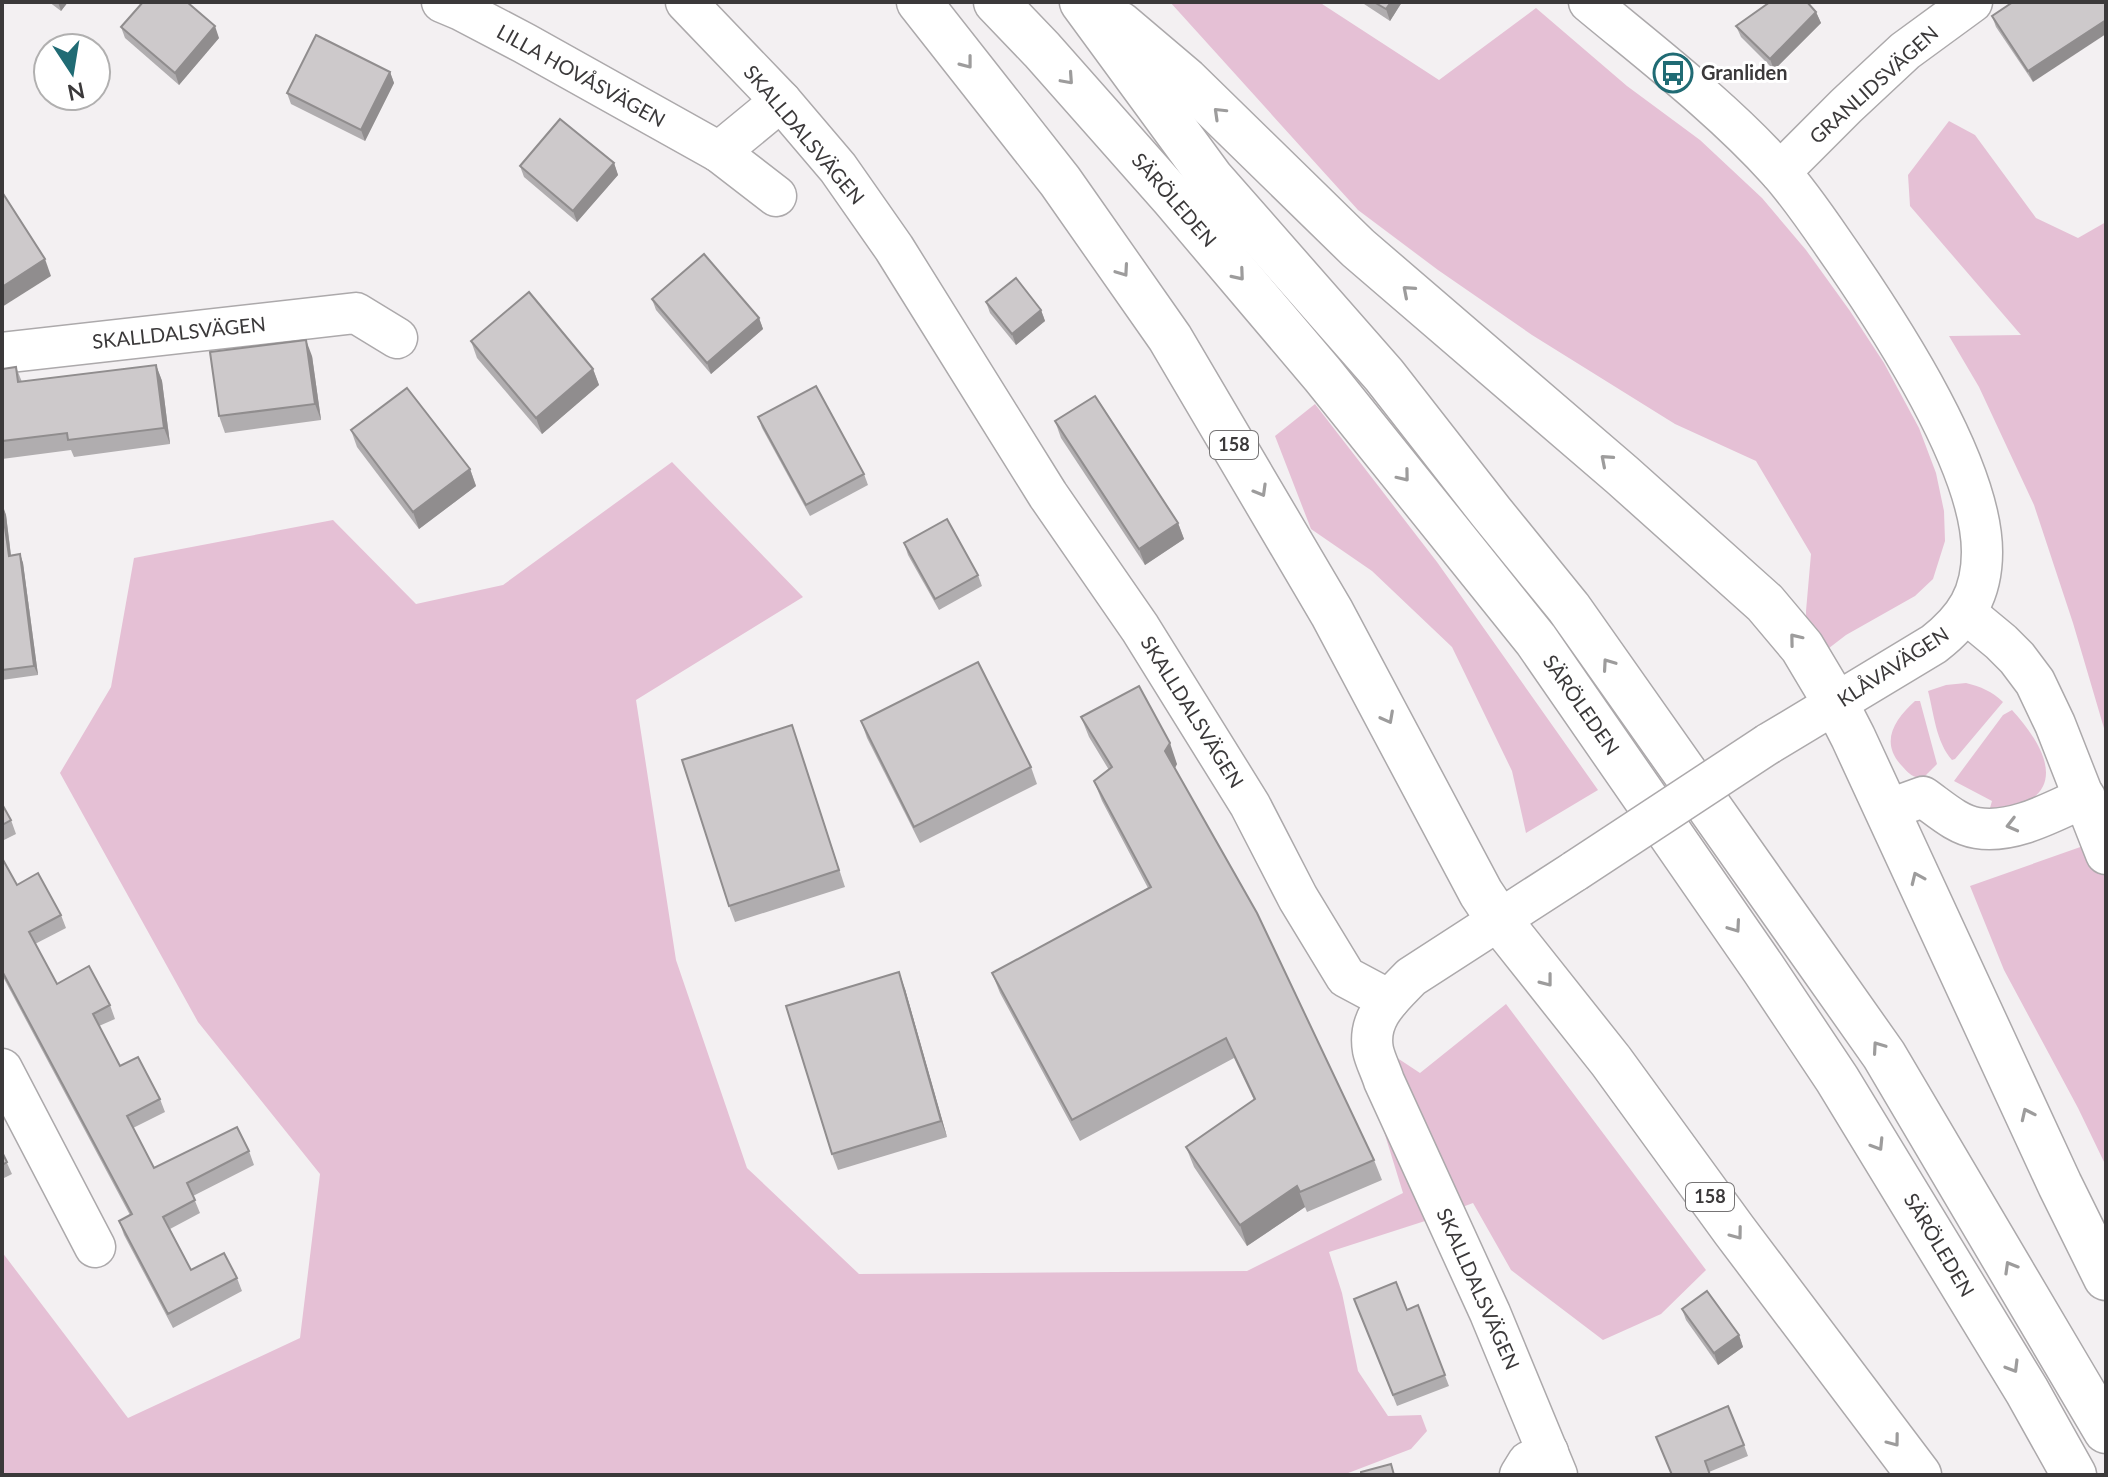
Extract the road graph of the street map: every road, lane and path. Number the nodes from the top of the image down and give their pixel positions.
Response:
1 (442, 2) edge
2 (686, 2) edge
3 (919, 2) edge
4 (996, 2) edge
5 (1082, 2) edge
6 (1093, 2) edge
7 (1589, 2) edge
8 (1972, 2) edge
9 (781, 101) junction
10 (719, 152) junction
11 (1780, 172) junction
12 (776, 196) dead end
13 (397, 338) dead end
14 (2, 353) edge
15 (1966, 613) junction
16 (1836, 704) junction
17 (2085, 797) junction
18 (1887, 810) junction
19 (2106, 854) edge
20 (1499, 920) junction
21 (1389, 1000) junction
22 (2, 1069) edge
23 (95, 1247) dead end
24 (2106, 1278) edge
25 (2106, 1431) edge
26 (1542, 1467) edge
27 (1919, 1475) edge
28 (2074, 1475) edge

1 - 10 street, LILLA HOVÅSVÄGEN
2 - 9 street, SKALLDALSVÄGEN
3 -> 20 main road, 158
4 -> 28 main road, SÄRÖLEDEN
25 -> 5 main road
16 -> 6 main road
7 - 11 street, KLÅVAVÄGEN
8 - 11 street, GRANLIDSVÄGEN
9 - 10 street
9 - 21 street, SKALLDALSVÄGEN
10 - 12 street, LILLA HOVÅSVÄGEN
11 - 15 street, KLÅVAVÄGEN
13 - 14 street, SKALLDALSVÄGEN
15 - 16 street, KLÅVAVÄGEN
15 - 17 street
16 - 18 main road
16 - 20 street, KLÅVAVÄGEN, bridge
17 -> 18 street
17 - 19 street
24 -> 18 main road
20 - 21 street, KLÅVAVÄGEN
20 -> 27 main road, 158
21 - 26 street, SKALLDALSVÄGEN
22 - 23 street

